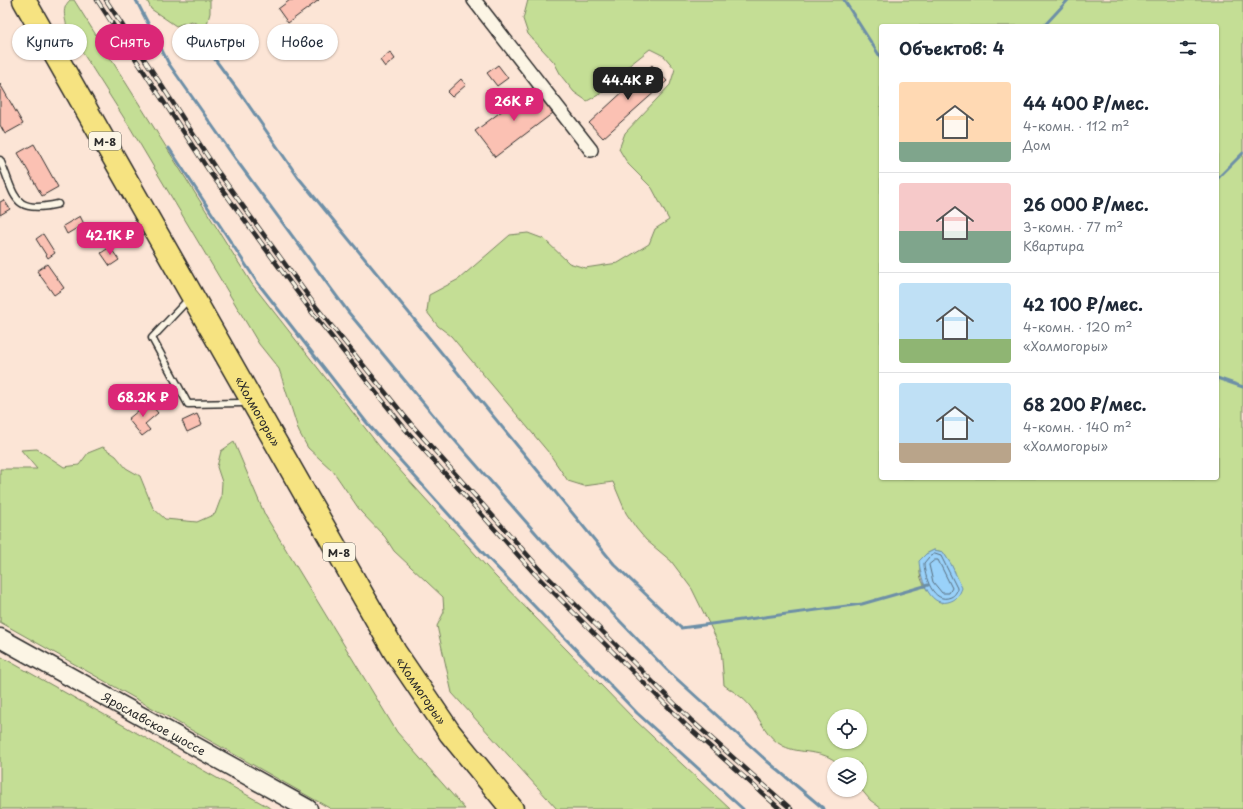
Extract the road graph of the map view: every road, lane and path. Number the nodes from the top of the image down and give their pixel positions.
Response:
1 (10, 0) edge
2 (24, 0) edge
3 (474, 0) edge
4 (592, 150) dead end
5 (0, 160) edge
6 (58, 204) dead end
7 (184, 304) junction
8 (241, 403) junction
9 (0, 638) edge
10 (308, 809) edge
11 (495, 809) edge
12 (512, 809) edge

1 - 7 highway, «Холмогоры» / М-8
2 - 12 highway, «Холмогоры» / М-8
3 - 4 street
5 - 6 lane
7 - 8 highway, «Холмогоры» / М-8
7 - 8 lane
8 - 11 highway, «Холмогоры» / М-8
9 - 10 main road, Ярославское шоссе

